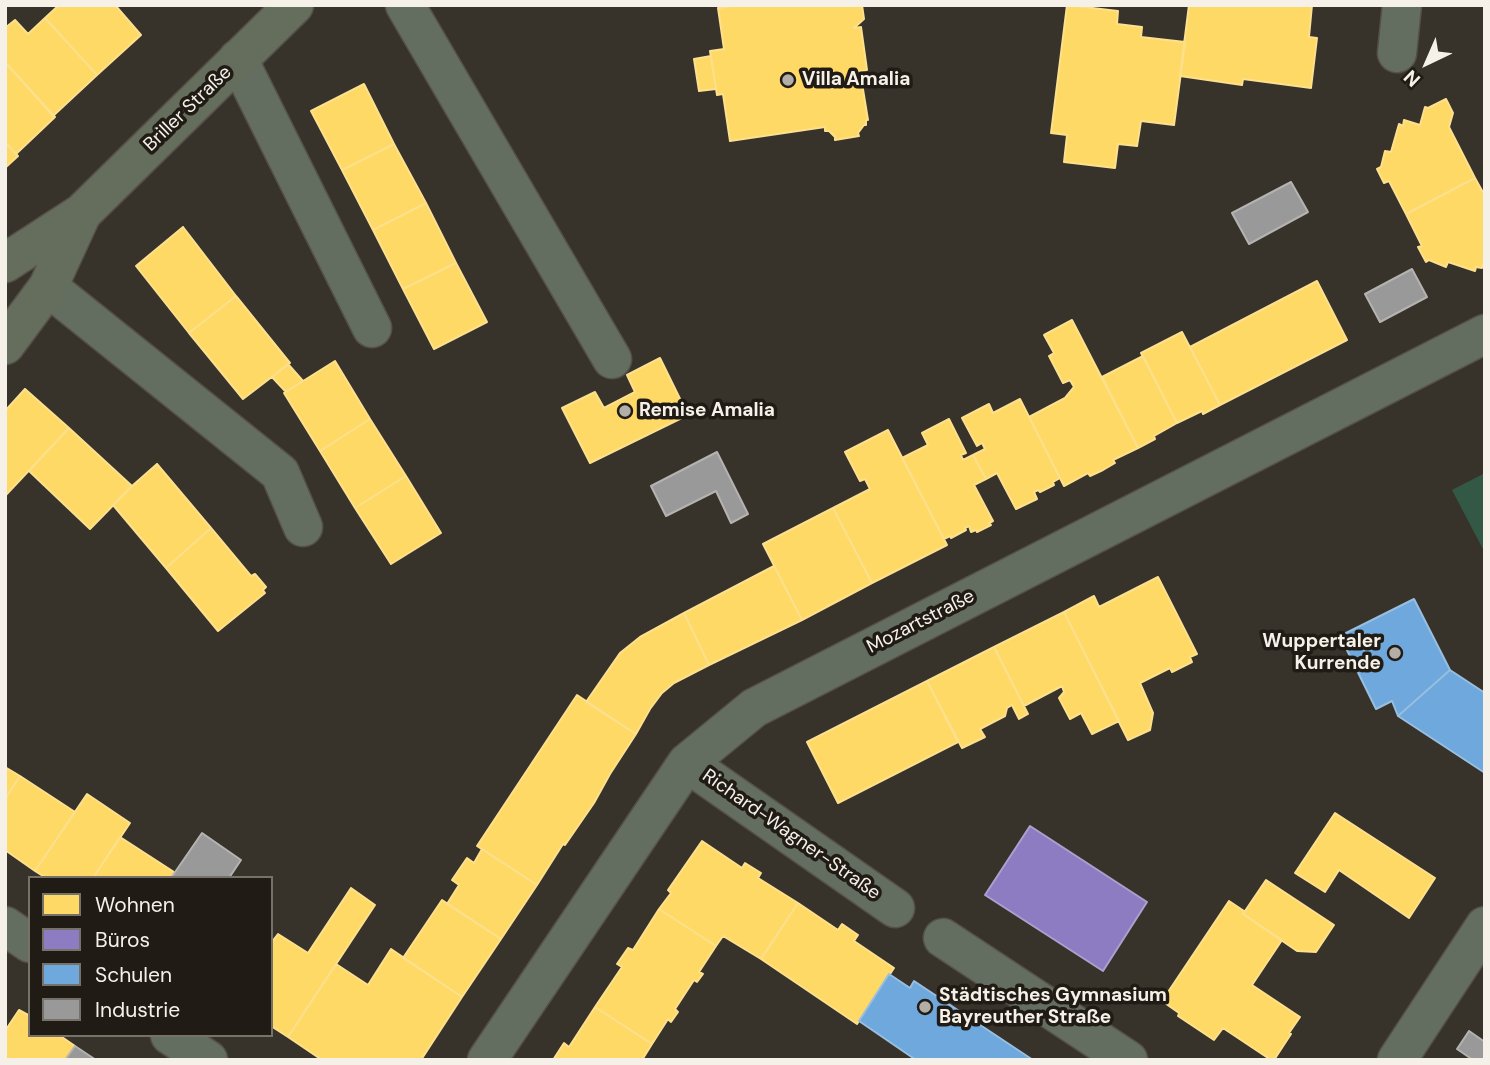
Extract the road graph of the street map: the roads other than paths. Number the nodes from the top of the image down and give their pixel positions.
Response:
1 (295, 5) edge
2 (405, 5) edge
3 (1402, 5) edge
4 (1397, 52) dead end
5 (238, 59) junction
6 (82, 213) junction
7 (5, 263) edge
8 (48, 287) junction
9 (372, 328) dead end
10 (1485, 334) edge
11 (5, 345) edge
12 (611, 359) dead end
13 (303, 527) dead end
14 (687, 763) junction
15 (895, 908) dead end
16 (5, 926) edge
17 (1485, 926) edge
18 (943, 938) dead end
19 (28, 942) edge
20 (173, 1037) edge
21 (208, 1060) edge
22 (487, 1060) edge
23 (1128, 1060) edge
24 (1396, 1060) edge

1 - 5 main road, Briller Straße
2 - 12 street
3 - 4 street
5 - 6 main road, Briller Straße
5 - 9 street
6 - 7 main road, Briller Straße
6 - 8 main road, Briller Straße
8 - 11 main road, Briller Straße
8 - 13 street
10 - 14 street, Mozartstraße
14 - 15 street, Richard-Wagner-Straße
14 - 22 street, Mozartstraße
16 - 19 street
17 - 24 street
18 - 23 street
20 - 21 street

